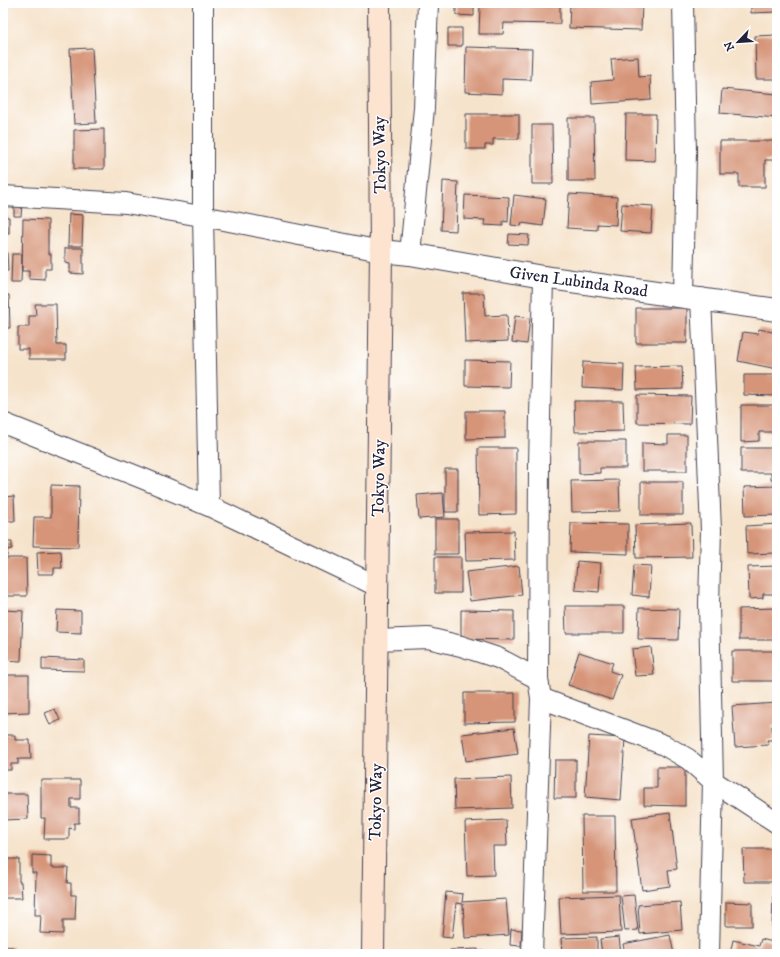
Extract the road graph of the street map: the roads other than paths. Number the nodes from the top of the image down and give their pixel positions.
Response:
1 (203, 3) edge
2 (379, 3) edge
3 (428, 3) edge
4 (683, 3) edge
5 (3, 196) edge
6 (203, 216) junction
7 (381, 251) junction
8 (410, 254) junction
9 (543, 277) junction
10 (692, 297) junction
11 (777, 310) edge
12 (3, 424) edge
13 (209, 506) junction
14 (377, 586) junction
15 (376, 640) junction
16 (540, 689) junction
17 (713, 781) junction
18 (777, 823) edge
19 (373, 954) edge
20 (532, 954) edge
21 (709, 954) edge

1 - 6 street
2 - 7 main road, Tokyo Way
3 - 8 street
4 - 10 street
5 - 6 street
6 - 7 street
6 - 13 street
7 - 8 street, Given Lubinda Road
7 - 14 main road, Tokyo Way
8 - 9 street, Given Lubinda Road
9 - 10 street, Given Lubinda Road
9 - 16 street
10 - 11 street, Given Lubinda Road
10 - 17 street
12 - 13 street
13 - 14 street
14 - 15 main road, Tokyo Way
15 - 16 street
15 - 19 main road, Tokyo Way
16 - 17 street
16 - 20 street
17 - 18 street
17 - 21 street

